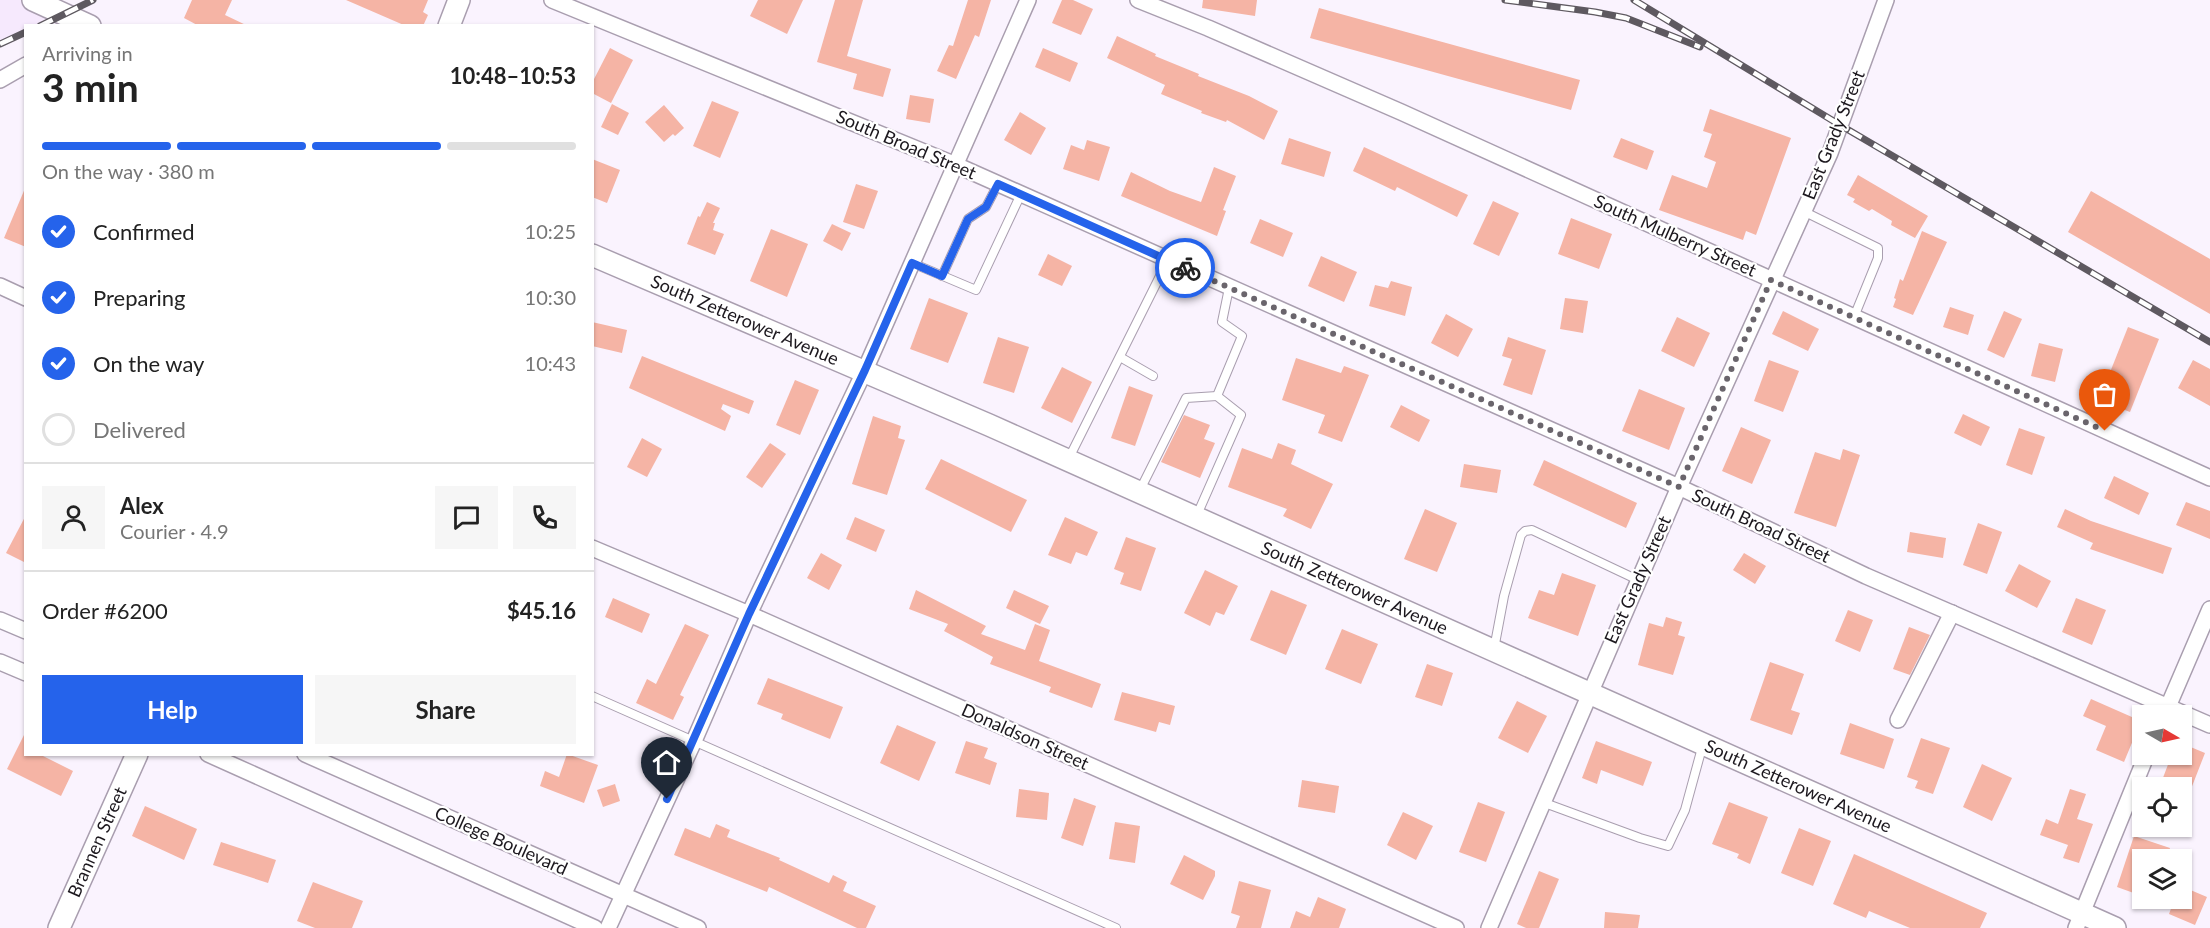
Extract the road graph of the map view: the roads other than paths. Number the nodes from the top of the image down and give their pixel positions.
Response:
1 (33, 0) edge
2 (459, 0) edge
3 (552, 0) edge
4 (1028, 0) edge
5 (1138, 0) edge
6 (1886, 0) edge
7 (86, 24) edge
8 (449, 24) edge
9 (24, 66) edge
10 (0, 80) edge
11 (956, 165) junction
12 (998, 184) junction
13 (1021, 194) junction
14 (1803, 211) junction
15 (594, 256) edge
16 (1168, 260) junction
17 (912, 263) junction
18 (942, 276) junction
19 (1771, 280) junction
20 (0, 286) edge
21 (1229, 288) junction
22 (24, 297) edge
23 (1854, 317) junction
24 (1120, 357) junction
25 (865, 370) junction
26 (1153, 376) dead end
27 (1217, 396) junction
28 (1067, 460) junction
29 (2210, 478) edge
30 (1679, 487) junction
31 (1140, 492) junction
32 (1196, 517) junction
33 (594, 549) edge
34 (1638, 580) junction
35 (2210, 609) edge
36 (1952, 613) junction
37 (749, 614) junction
38 (0, 620) edge
39 (24, 630) edge
40 (1494, 649) junction
41 (0, 662) edge
42 (24, 672) edge
43 (1589, 692) junction
44 (594, 697) edge
45 (2155, 705) edge
46 (2168, 705) edge
47 (2192, 719) edge
48 (1898, 720) dead end
49 (2210, 725) edge
50 (694, 741) junction
51 (1703, 743) junction
52 (135, 756) edge
53 (212, 756) edge
54 (310, 756) edge
55 (2143, 765) edge
56 (1542, 802) junction
57 (623, 895) junction
58 (2079, 921) edge
59 (59, 928) edge
60 (596, 928) edge
61 (608, 928) edge
62 (698, 928) edge
63 (1116, 928) edge
64 (1456, 928) edge
65 (1489, 928) edge
66 (2115, 928) edge

1 - 7 street
2 - 8 street
3 - 11 street, South Broad Street
4 - 11 street
5 - 19 street, South Mulberry Street
6 - 14 street, East Grady Street
9 - 10 street
11 - 12 street, South Broad Street
11 - 17 street
12 - 13 street, South Broad Street
12 - 18 lane
13 - 16 street, South Broad Street
13 - 18 lane
14 - 19 street, East Grady Street
14 - 23 lane
15 - 25 street, South Zetterower Avenue
16 - 21 street, South Broad Street
16 - 24 lane
17 - 18 lane
17 - 25 street
19 - 23 street, South Mulberry Street
19 - 30 street, East Grady Street
20 - 22 street
21 - 27 lane
21 - 30 street, South Broad Street
23 - 29 street, South Mulberry Street
24 - 26 lane
24 - 28 lane
25 - 28 street, South Zetterower Avenue
25 - 37 street
27 - 31 lane
27 - 32 lane
28 - 31 street, South Zetterower Avenue
30 - 34 street, East Grady Street
30 - 36 street, South Broad Street
31 - 32 street, South Zetterower Avenue
32 - 40 street, South Zetterower Avenue
33 - 37 street, Donaldson Street
34 - 40 lane
34 - 43 street, East Grady Street
35 - 46 street
36 - 45 street, South Broad Street
36 - 48 street
37 - 50 street
37 - 64 street, Donaldson Street
38 - 39 street
40 - 43 street, South Zetterower Avenue
41 - 42 street
43 - 51 street, South Zetterower Avenue
43 - 56 street, East Grady Street
44 - 50 lane
47 - 49 street, South Broad Street
50 - 57 street
50 - 63 lane
51 - 56 lane
51 - 58 street, South Zetterower Avenue
52 - 59 street, Brannen Street
53 - 60 street
54 - 57 street, College Boulevard
55 - 58 street
56 - 65 street, East Grady Street
57 - 61 street
57 - 62 street, College Boulevard
58 - 66 street, South Zetterower Avenue

